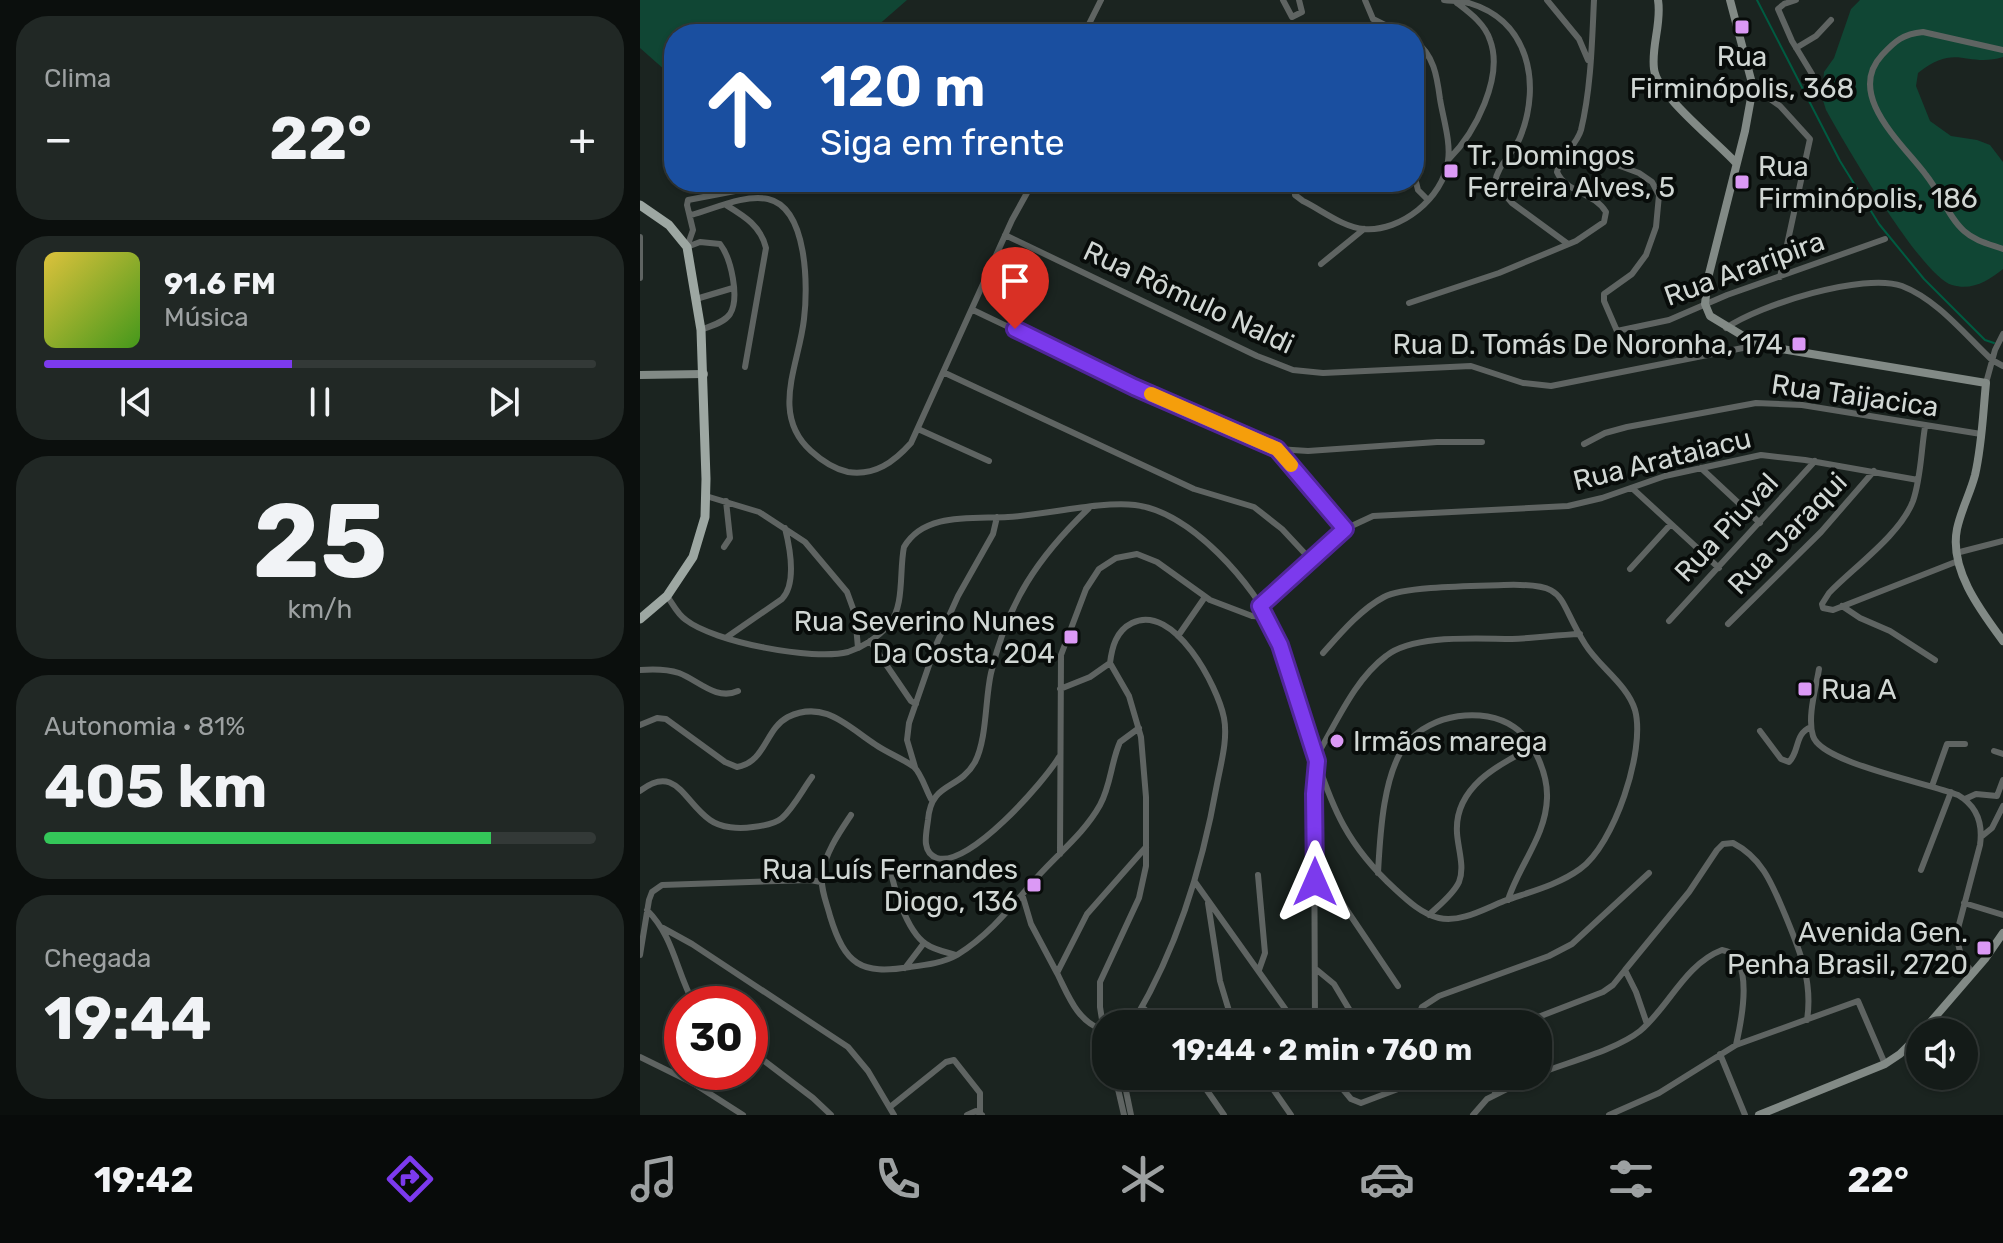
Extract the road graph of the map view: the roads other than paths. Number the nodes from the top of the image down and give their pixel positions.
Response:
1 (1101, 0) edge
2 (1283, 0) edge
3 (1299, 0) edge
4 (1365, 0) edge
5 (1444, 0) edge
6 (1547, 0) edge
7 (1594, 0) edge
8 (1658, 0) edge
9 (1796, 0) edge
10 (1456, 1) edge
11 (1730, 1) edge
12 (1782, 2) edge
13 (1831, 20) dead end
14 (1089, 24) edge
15 (1383, 24) edge
16 (1424, 47) edge
17 (1796, 48) junction
18 (2003, 50) edge
19 (1590, 63) junction
20 (1812, 74) dead end
21 (1753, 87) junction
22 (1572, 148) junction
23 (1449, 159) junction
24 (1736, 163) junction
25 (729, 192) edge
26 (1028, 192) edge
27 (1295, 192) edge
28 (1420, 192) edge
29 (1427, 199) junction
30 (640, 205) edge
31 (726, 205) junction
32 (690, 212) junction
33 (693, 225) junction
34 (1364, 229) junction
35 (678, 232) junction
36 (1005, 235) junction
37 (640, 237) edge
38 (1885, 239) dead end
39 (1568, 244) junction
40 (687, 247) junction
41 (2003, 249) edge
42 (1321, 264) dead end
43 (1780, 277) junction
44 (640, 278) edge
45 (733, 288) junction
46 (696, 299) junction
47 (1409, 303) dead end
48 (1705, 304) junction
49 (973, 310) junction
50 (1726, 328) junction
51 (701, 330) junction
52 (2003, 334) edge
53 (1758, 345) junction
54 (1992, 360) junction
55 (2003, 366) edge
56 (745, 367) dead end
57 (945, 373) junction
58 (704, 374) junction
59 (640, 375) edge
60 (1986, 383) junction
61 (1925, 427) junction
62 (918, 429) junction
63 (1981, 434) junction
64 (1482, 442) dead end
65 (1584, 444) dead end
66 (1277, 449) junction
67 (989, 461) dead end
68 (1815, 461) junction
69 (1701, 468) junction
70 (1874, 471) junction
71 (1918, 480) junction
72 (1632, 488) junction
73 (706, 496) junction
74 (726, 501) junction
75 (1089, 508) junction
76 (997, 517) junction
77 (1760, 523) junction
78 (1670, 525) junction
79 (785, 527) junction
80 (1345, 529) junction
81 (2003, 541) edge
82 (724, 547) dead end
83 (1957, 557) junction
84 (1310, 559) junction
85 (1719, 568) junction
86 (1630, 569) dead end
87 (667, 596) junction
88 (1205, 597) junction
89 (1260, 606) junction
90 (1842, 606) junction
91 (1267, 617) junction
92 (640, 619) edge
93 (1669, 621) dead end
94 (1728, 624) dead end
95 (1580, 634) junction
96 (1178, 636) junction
97 (727, 637) junction
98 (870, 641) junction
99 (2003, 641) edge
100 (858, 648) junction
101 (1323, 653) dead end
102 (1935, 660) dead end
103 (1110, 663) junction
104 (1819, 669) dead end
105 (640, 670) edge
106 (1060, 689) junction
107 (738, 691) dead end
108 (916, 704) junction
109 (640, 725) edge
110 (1811, 727) junction
111 (1139, 728) junction
112 (1760, 731) dead end
113 (1965, 744) dead end
114 (1531, 748) junction
115 (1994, 751) dead end
116 (2003, 754) edge
117 (1059, 757) junction
118 (1316, 759) junction
119 (915, 767) junction
120 (812, 777) dead end
121 (2003, 780) edge
122 (1932, 786) junction
123 (640, 791) edge
124 (1951, 792) junction
125 (931, 799) junction
126 (1965, 799) junction
127 (2003, 806) edge
128 (851, 815) dead end
129 (1981, 837) junction
130 (1146, 847) junction
131 (1060, 854) junction
132 (1315, 854) junction
133 (889, 863) dead end
134 (1921, 870) dead end
135 (1378, 873) junction
136 (1649, 873) dead end
137 (1258, 875) dead end
138 (821, 882) junction
139 (1195, 882) junction
140 (1023, 897) junction
141 (1207, 900) junction
142 (1508, 900) junction
143 (1964, 903) junction
144 (647, 910) junction
145 (1429, 915) junction
146 (2003, 915) edge
147 (663, 928) junction
148 (2003, 933) edge
149 (2003, 941) edge
150 (924, 943) junction
151 (640, 955) edge
152 (956, 955) junction
153 (1985, 959) junction
154 (905, 968) junction
155 (1259, 970) junction
156 (1317, 970) junction
157 (1625, 970) junction
158 (1057, 973) junction
159 (1973, 973) junction
160 (684, 986) edge
161 (1398, 986) dead end
162 (1142, 1007) junction
163 (1102, 1010) edge
164 (1140, 1010) edge
165 (1145, 1010) edge
166 (1229, 1010) edge
167 (1286, 1010) edge
168 (1316, 1010) edge
169 (1350, 1010) edge
170 (1421, 1010) edge
171 (1552, 1012) edge
172 (1934, 1018) edge
173 (1807, 1020) junction
174 (1647, 1024) junction
175 (1092, 1026) edge
176 (1736, 1045) junction
177 (1906, 1046) edge
178 (1720, 1054) junction
179 (640, 1057) edge
180 (768, 1062) edge
181 (1885, 1064) junction
182 (1552, 1068) edge
183 (1118, 1090) edge
184 (1126, 1090) edge
185 (1207, 1090) edge
186 (1274, 1090) edge
187 (1344, 1090) edge
188 (1395, 1090) edge
189 (1494, 1090) edge
190 (1504, 1090) edge
191 (1496, 1094) junction
192 (890, 1107) junction
193 (981, 1114) edge
194 (1614, 1114) edge
195 (743, 1115) edge
196 (831, 1115) edge
197 (894, 1115) edge
198 (967, 1115) edge
199 (1124, 1115) edge
200 (1131, 1115) edge
201 (1224, 1115) edge
202 (1291, 1115) edge
203 (1473, 1115) edge
204 (1745, 1115) edge
205 (1759, 1115) edge

1 - 14 street
2 - 3 street
4 - 15 street
5 - 10 street
6 - 19 street
7 - 19 street
8 - 24 main road
9 - 12 street
10 - 23 street
10 - 39 street
11 - 21 main road
12 - 17 street
13 - 17 street
16 - 23 street
17 - 20 street
18 - 41 street
19 - 22 street
21 - 24 main road
21 - 43 street
22 - 39 street
22 - 48 street, Rua Araripira
23 - 29 street
24 - 48 main road
25 - 32 street
26 - 36 street
27 - 34 street
28 - 29 street
29 - 34 street
30 - 35 main road
31 - 32 street
31 - 56 street
31 - 62 street
32 - 33 street
33 - 35 street
33 - 40 street
34 - 42 street
35 - 40 main road
36 - 49 street
36 - 53 street, Rua Rômulo Naldi
37 - 44 street
38 - 43 street, Rua Araripira
39 - 47 street
40 - 45 street
40 - 46 main road
43 - 48 street, Rua Araripira
45 - 46 street
45 - 51 street
46 - 51 main road
48 - 50 main road
49 - 57 street
49 - 66 street
50 - 53 main road
50 - 54 street
51 - 58 main road
52 - 54 street
53 - 60 main road
54 - 55 street
54 - 60 street
57 - 62 street
57 - 84 street
58 - 59 main road
58 - 73 main road
60 - 63 main road
61 - 63 street, Rua Taijacica
61 - 65 street, Rua Taijacica
61 - 71 street
62 - 67 street
63 - 83 main road
64 - 66 street
66 - 80 street
68 - 69 street, Rua Arataiacu
68 - 70 street, Rua Arataiacu
68 - 77 street, Rua Piuval
69 - 72 street, Rua Arataiacu
69 - 77 street
70 - 71 street, Rua Arataiacu
70 - 94 street, Rua Jaraqui
71 - 90 street
72 - 78 street
72 - 80 street, Rua Arataiacu
73 - 74 street
73 - 87 main road
74 - 79 street
74 - 82 street
75 - 76 street
75 - 89 street
75 - 125 street
76 - 98 street
76 - 108 street
77 - 85 street, Rua Piuval
78 - 85 street
78 - 86 street
79 - 97 street
79 - 100 street
80 - 84 street
81 - 83 street
83 - 90 street
83 - 99 main road
84 - 89 street
85 - 93 street, Rua Piuval
87 - 92 main road
87 - 97 street
88 - 91 street
88 - 96 street
88 - 106 street
89 - 91 street
90 - 102 street
91 - 118 street
95 - 101 street
95 - 118 street
95 - 142 street
96 - 103 street
96 - 139 street
97 - 100 street
98 - 100 street
98 - 108 street
103 - 106 street
103 - 111 street
104 - 110 street
105 - 107 street
106 - 117 street
108 - 119 street
109 - 119 street
110 - 112 street
110 - 122 street
111 - 130 street
111 - 131 street
113 - 122 street
114 - 135 street
114 - 142 street
114 - 145 street
115 - 116 street
117 - 125 street
117 - 131 street
118 - 132 street
118 - 135 street
119 - 125 street
120 - 123 street
121 - 126 street
122 - 124 street
124 - 126 street
124 - 134 street
126 - 129 street
127 - 129 street
128 - 138 street
129 - 143 street
130 - 158 street
130 - 163 street
131 - 140 street
132 - 156 street
132 - 161 street
133 - 150 street
135 - 145 street
136 - 170 street
137 - 155 street
138 - 144 street
138 - 154 street
139 - 141 street
139 - 162 street
140 - 152 street
140 - 158 street
141 - 155 street
141 - 166 street
142 - 145 street
143 - 146 street
143 - 159 street
144 - 147 street
144 - 151 street
147 - 160 street
147 - 192 street
148 - 153 main road
149 - 153 main road
150 - 152 street
150 - 154 street
152 - 154 street
153 - 159 main road
155 - 167 street
156 - 168 street
156 - 169 street
157 - 171 street
157 - 173 street
157 - 174 street
158 - 175 street
159 - 172 main road
162 - 164 street
162 - 165 street
173 - 176 street
173 - 181 street
174 - 176 street
174 - 182 street
176 - 178 street
177 - 181 main road
178 - 194 street
178 - 204 street
179 - 195 street
180 - 196 street
181 - 205 main road
183 - 199 street
184 - 200 street
185 - 201 street
186 - 202 street
187 - 188 street
189 - 191 street
190 - 191 street
191 - 203 street
192 - 193 street
192 - 197 street
193 - 198 street

